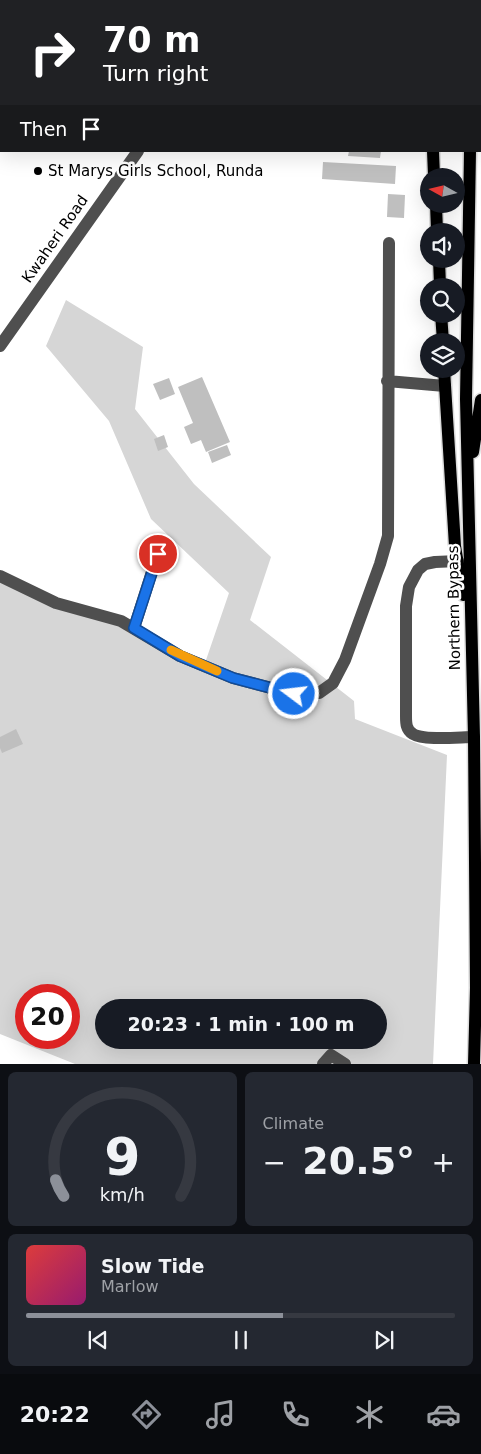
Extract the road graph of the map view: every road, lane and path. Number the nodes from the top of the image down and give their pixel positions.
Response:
1 (137, 152) edge
2 (433, 152) edge
3 (470, 152) edge
4 (434, 168) edge
5 (389, 243) dead end
6 (0, 346) edge
7 (445, 378) edge
8 (387, 381) junction
9 (445, 386) junction
10 (481, 400) edge
11 (468, 488) junction
12 (158, 554) dead end
13 (458, 561) junction
14 (0, 576) edge
15 (134, 628) junction
16 (471, 642) junction
17 (474, 737) junction
18 (323, 1064) edge
19 (345, 1064) edge
20 (474, 1064) edge

1 - 6 street, Kwaheri Road
2 - 4 main road
3 - 11 main road, Northern Bypass
5 - 8 street
7 - 9 main road
8 - 9 street
8 - 15 street
9 - 13 main road
10 - 11 main road
11 - 16 main road, Northern Bypass
12 - 15 street
13 - 16 main road
13 - 17 street
14 - 15 street
16 - 17 main road, Northern Bypass
17 - 20 main road, Northern Bypass
18 - 19 street

